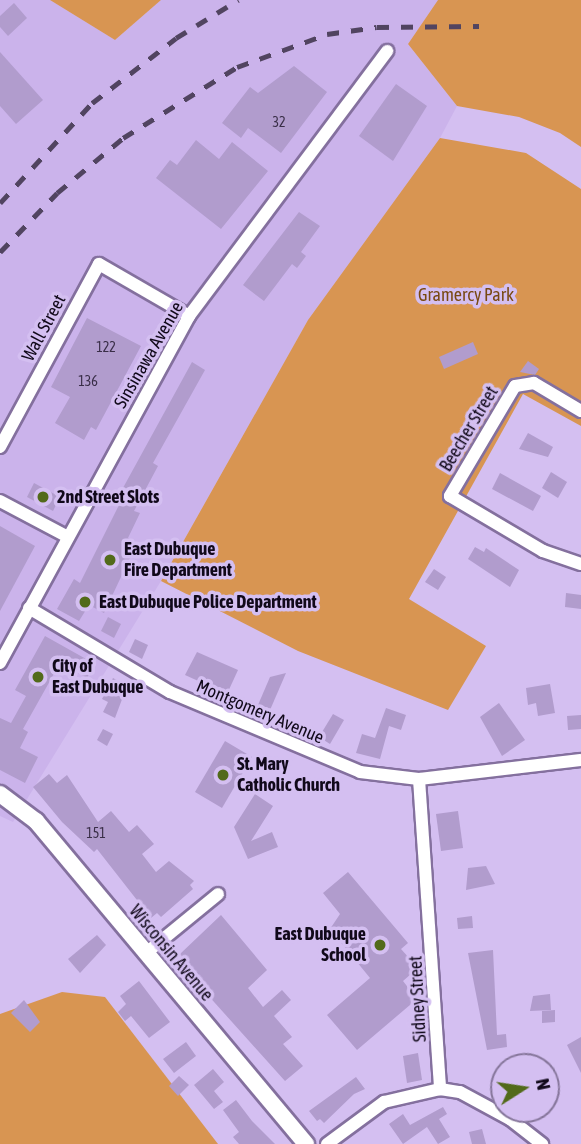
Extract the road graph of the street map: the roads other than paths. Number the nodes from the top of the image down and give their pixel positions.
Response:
1 (387, 51) dead end
2 (189, 316) junction
3 (581, 411) edge
4 (0, 447) edge
5 (0, 502) edge
6 (68, 537) junction
7 (581, 564) edge
8 (29, 608) junction
9 (0, 663) edge
10 (581, 760) edge
11 (419, 779) junction
12 (0, 794) edge
13 (218, 894) dead end
14 (146, 953) junction
15 (440, 1089) junction
16 (306, 1144) edge
17 (327, 1144) edge
18 (542, 1144) edge

1 - 2 street, Sinsinawa Avenue
2 - 4 street, Wall Street
2 - 6 street, Sinsinawa Avenue
3 - 7 street, Beecher Street
5 - 6 street
6 - 8 street, Sinsinawa Avenue
8 - 9 street, Sinsinawa Avenue
8 - 11 street, Montgomery Avenue
10 - 11 street, Montgomery Avenue
11 - 15 street, Sidney Street
12 - 14 main road, Wisconsin Avenue
13 - 14 street
14 - 16 main road, Wisconsin Avenue
15 - 17 street
15 - 18 street

